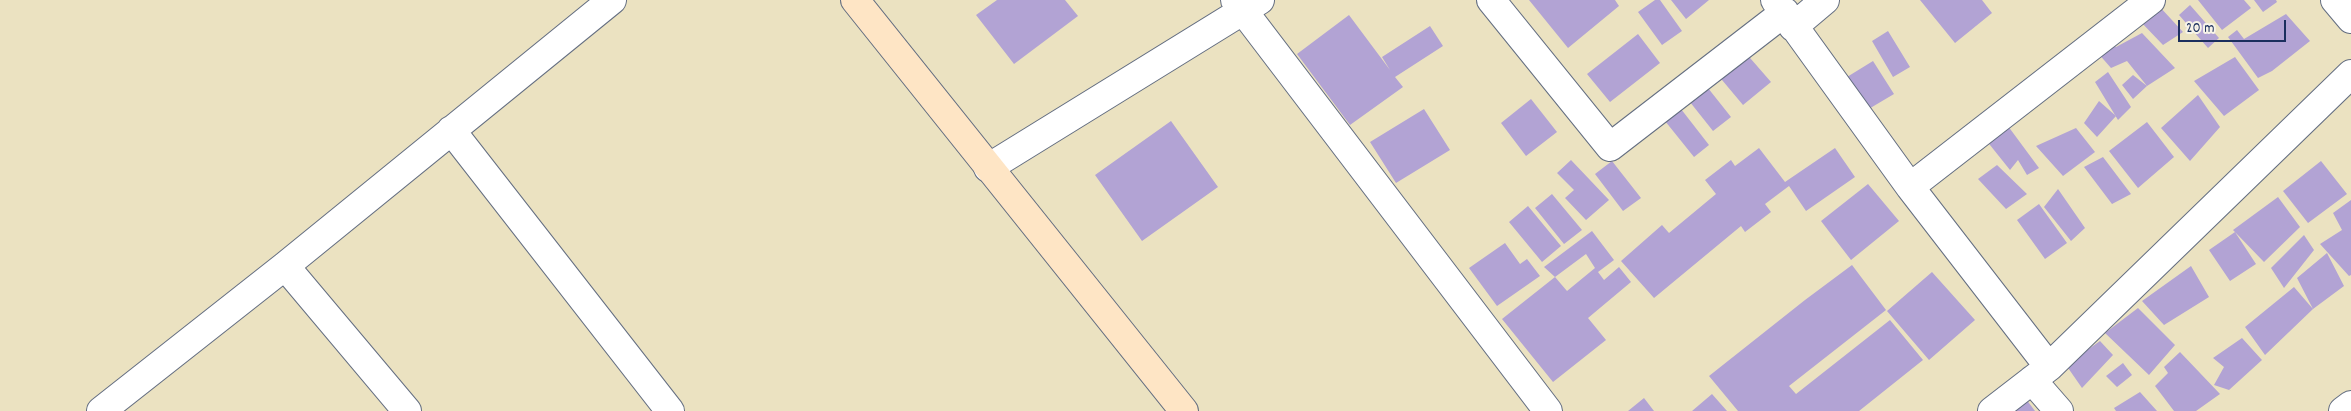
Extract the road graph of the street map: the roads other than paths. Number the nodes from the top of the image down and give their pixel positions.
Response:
1 (612, 0) edge
2 (855, 0) edge
3 (1491, 0) edge
4 (1825, 0) edge
5 (2151, 0) edge
6 (2336, 0) edge
7 (1246, 4) edge
8 (1784, 13) edge
9 (2351, 19) edge
10 (2351, 74) edge
11 (452, 130) junction
12 (988, 168) junction
13 (1910, 186) junction
14 (285, 266) junction
15 (2040, 374) junction
16 (2351, 405) edge
17 (100, 411) edge
18 (407, 411) edge
19 (670, 411) edge
20 (1184, 411) edge
21 (1548, 411) edge
22 (1992, 411) edge
23 (2059, 411) edge
24 (2343, 411) edge

1 - 11 street
2 - 12 main road
3 - 8 street
4 - 8 street
5 - 13 street
6 - 9 street
7 - 12 street
7 - 21 street
8 - 13 street
10 - 15 street
11 - 14 street
11 - 19 street
12 - 20 main road
13 - 15 street
14 - 17 street
14 - 18 street
15 - 22 street
15 - 23 street
16 - 24 street

